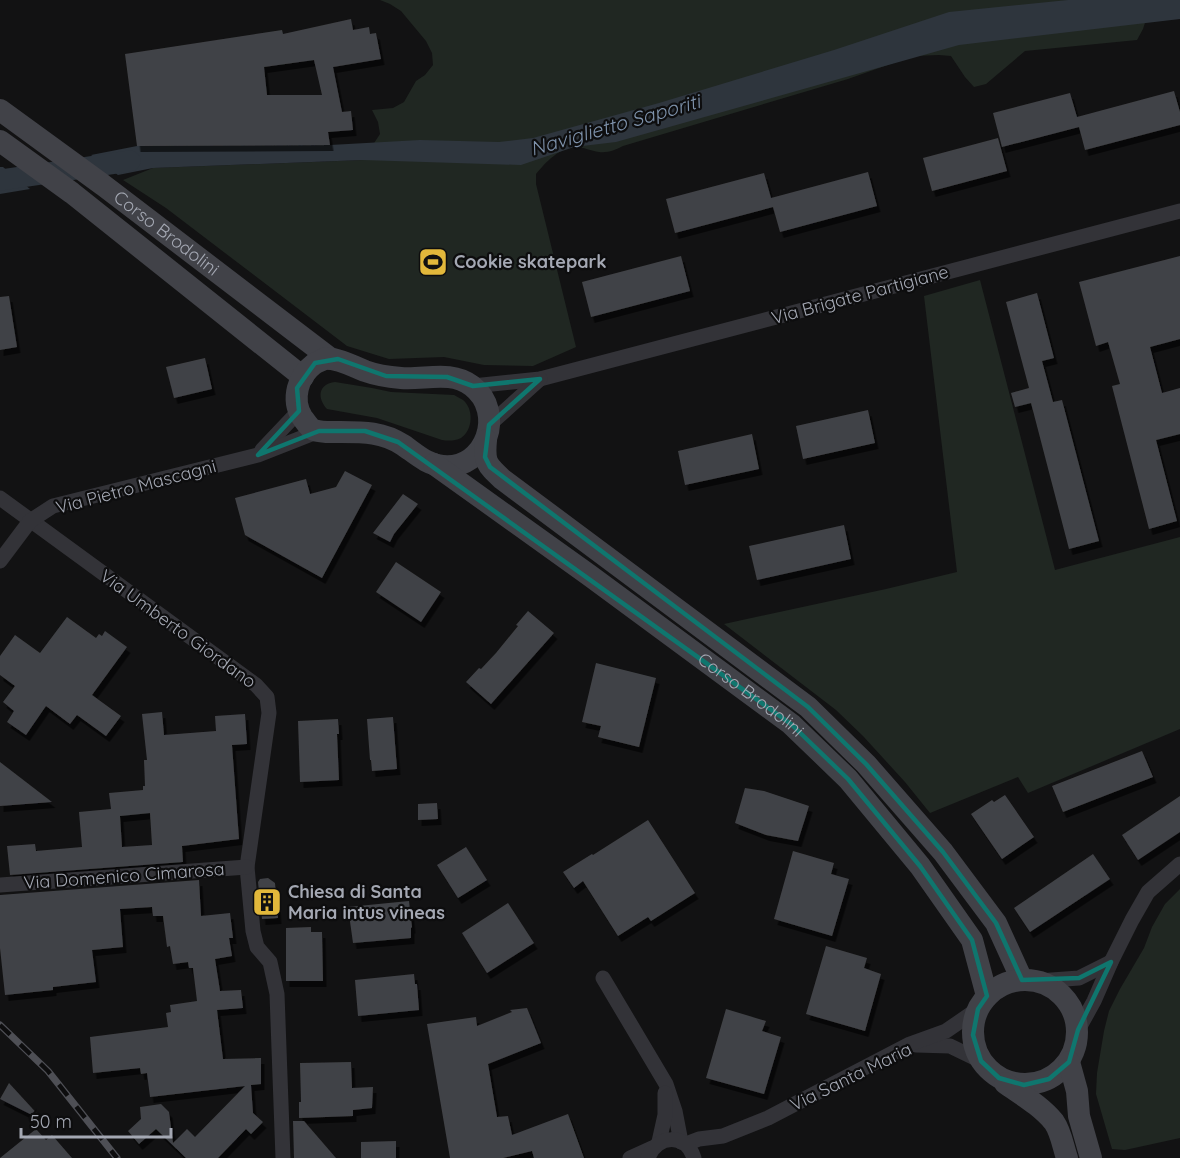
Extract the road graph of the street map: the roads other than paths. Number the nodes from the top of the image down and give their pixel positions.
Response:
1 (0, 110) edge
2 (0, 141) edge
3 (1180, 211) edge
4 (332, 359) junction
5 (303, 377) junction
6 (540, 379) junction
7 (473, 386) junction
8 (299, 411) junction
9 (319, 431) junction
10 (488, 432) junction
11 (258, 455) junction
12 (434, 464) junction
13 (0, 498) edge
14 (30, 521) junction
15 (0, 561) edge
16 (1180, 864) edge
17 (247, 867) junction
18 (0, 885) edge
19 (1111, 962) junction
20 (603, 978) dead end
21 (1030, 980) junction
22 (982, 1002) junction
23 (1078, 1029) junction
24 (910, 1044) junction
25 (981, 1061) junction
26 (1069, 1062) junction
27 (999, 1078) junction
28 (666, 1084) junction
29 (653, 1150) edge
30 (690, 1151) edge
31 (283, 1158) edge
32 (630, 1158) edge
33 (1066, 1158) edge
34 (1091, 1158) edge

1 - 4 main road, Corso Brodolini
2 - 5 main road, Corso Brodolini
3 - 6 street, Via Brigate Partigiane
4 - 5 main road
4 - 7 main road, Corso Brodolini
5 - 8 main road
6 - 7 street, Via Brigate Partigiane
6 - 10 street, Via Brigate Partigiane
7 - 10 main road, Corso Brodolini
8 - 9 main road
8 - 11 street
9 - 11 street, Via Pietro Mascagni
9 - 12 main road, Corso Brodolini
10 - 12 main road
10 - 21 main road, Corso Brodolini
11 - 14 street, Via Pietro Mascagni
12 - 22 main road, Corso Brodolini
13 - 14 street, Via Umberto Giordano
14 - 15 street, Via Pietro Mascagni
14 - 17 street, Via Umberto Giordano
16 - 19 street
17 - 18 street, Via Domenico Cimarosa
17 - 31 street, Via Umberto Giordano
19 - 21 street
19 - 23 street
20 - 28 street
21 - 22 main road
21 - 23 main road
22 - 24 street
22 - 25 main road, Corso Brodolini
23 - 26 main road
24 - 25 street, Via Santa Maria
24 - 30 street, Via Santa Maria
25 - 27 main road
26 - 27 main road
26 - 34 main road
27 - 33 main road
28 - 29 street
28 - 30 street
29 - 30 street
29 - 32 street

